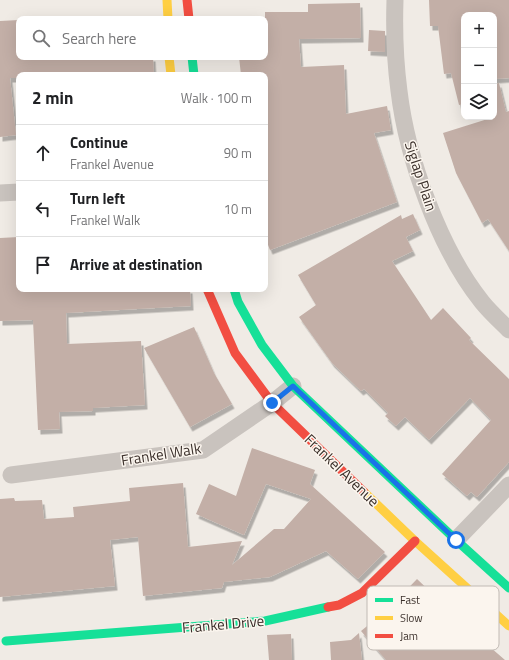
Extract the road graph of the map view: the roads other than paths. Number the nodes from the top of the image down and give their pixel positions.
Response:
1 (167, 0) edge
2 (187, 0) edge
3 (395, 0) edge
4 (168, 16) edge
5 (188, 16) edge
6 (169, 60) edge
7 (192, 60) edge
8 (171, 72) edge
9 (194, 72) edge
10 (16, 192) edge
11 (0, 193) edge
12 (209, 292) edge
13 (235, 292) edge
14 (509, 330) edge
15 (293, 386) junction
16 (272, 403) junction
17 (11, 475) dead end
18 (509, 485) edge
19 (456, 540) junction
20 (415, 541) junction
21 (369, 586) edge
22 (465, 586) edge
23 (367, 588) edge
24 (509, 588) edge
25 (499, 617) edge
26 (509, 626) edge
27 (6, 641) dead end

1 - 4 street
2 - 5 street
3 - 14 street, Siglap Plain
6 - 8 street
7 - 9 street
10 - 11 street
12 - 16 street, Frankel Avenue
13 - 15 street, Frankel Avenue
15 - 16 street, Frankel Walk
15 - 19 street, Frankel Avenue
16 - 17 street, Frankel Walk
16 - 20 street, Frankel Avenue
18 - 19 street
19 - 24 street, Frankel Avenue
20 - 21 street, Frankel Drive
20 - 22 street, Frankel Avenue
23 - 27 street, Frankel Drive
25 - 26 street, Frankel Avenue

